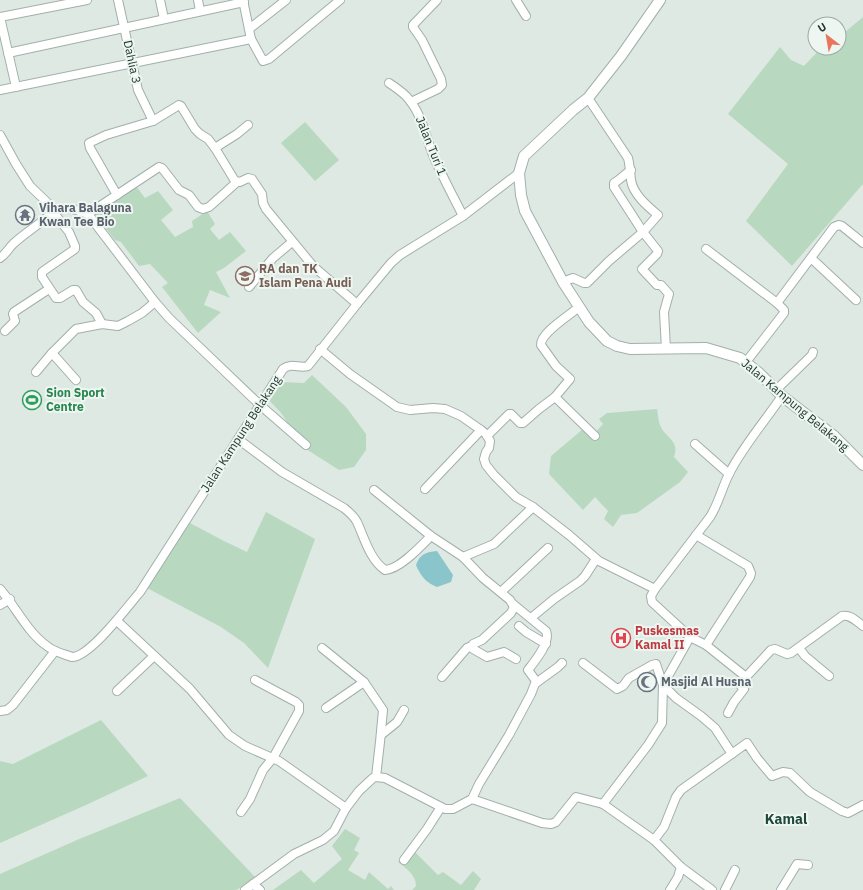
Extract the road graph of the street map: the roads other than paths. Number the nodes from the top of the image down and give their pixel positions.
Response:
1 (87, 0) edge
2 (118, 0) edge
3 (160, 0) edge
4 (198, 0) edge
5 (286, 0) edge
6 (340, 0) edge
7 (436, 0) edge
8 (517, 0) edge
9 (660, 0) edge
10 (243, 1) edge
11 (200, 11) junction
12 (526, 16) dead end
13 (0, 17) edge
14 (164, 19) junction
15 (124, 27) junction
16 (249, 29) junction
17 (252, 39) junction
18 (8, 53) junction
19 (133, 63) junction
20 (389, 83) dead end
21 (16, 87) junction
22 (0, 90) edge
23 (588, 98) junction
24 (411, 102) junction
25 (153, 121) junction
26 (248, 125) dead end
27 (0, 135) edge
28 (215, 148) junction
29 (631, 170) junction
30 (519, 173) junction
31 (237, 182) junction
32 (116, 195) junction
33 (54, 211) junction
34 (88, 214) junction
35 (463, 216) junction
36 (643, 232) junction
37 (292, 242) junction
38 (863, 244) edge
39 (706, 249) dead end
40 (0, 258) edge
41 (811, 258) junction
42 (563, 282) junction
43 (249, 287) dead end
44 (49, 289) junction
45 (856, 300) dead end
46 (155, 302) junction
47 (777, 303) junction
48 (357, 304) junction
49 (579, 307) junction
50 (102, 324) junction
51 (5, 332) dead end
52 (666, 348) junction
53 (320, 349) junction
54 (813, 352) dead end
55 (52, 353) junction
56 (746, 362) junction
57 (36, 372) dead end
58 (76, 380) dead end
59 (779, 393) junction
60 (555, 397) junction
61 (260, 405) junction
62 (484, 433) junction
63 (595, 436) dead end
64 (238, 439) junction
65 (695, 444) dead end
66 (306, 445) dead end
67 (863, 464) edge
68 (729, 474) junction
69 (425, 489) dead end
70 (374, 490) dead end
71 (533, 507) junction
72 (696, 535) junction
73 (431, 536) junction
74 (548, 548) dead end
75 (464, 557) junction
76 (596, 559) junction
77 (0, 589) edge
78 (655, 589) junction
79 (501, 592) junction
80 (10, 599) junction
81 (513, 604) junction
82 (0, 605) edge
83 (531, 618) junction
84 (117, 621) junction
85 (519, 626) dead end
86 (863, 626) edge
87 (690, 637) junction
88 (546, 644) junction
89 (706, 645) junction
90 (472, 646) junction
91 (322, 648) dead end
92 (798, 648) junction
93 (55, 651) junction
94 (154, 656) junction
95 (516, 659) dead end
96 (562, 663) dead end
97 (583, 663) dead end
98 (829, 676) dead end
99 (442, 677) dead end
100 (746, 677) junction
101 (254, 680) dead end
102 (364, 682) junction
103 (536, 683) junction
104 (663, 686) junction
105 (117, 691) dead end
106 (326, 708) dead end
107 (404, 710) dead end
108 (0, 711) edge
109 (728, 714) dead end
110 (381, 735) junction
111 (732, 754) junction
112 (273, 758) junction
113 (376, 777) junction
114 (472, 799) junction
115 (603, 804) junction
116 (863, 806) edge
117 (441, 807) junction
118 (346, 808) junction
119 (241, 812) dead end
120 (654, 840) junction
121 (404, 860) dead end
122 (808, 865) dead end
123 (681, 867) junction
124 (735, 870) dead end
125 (255, 882) junction
126 (245, 890) edge
127 (260, 890) edge
128 (670, 890) edge
129 (712, 890) edge
130 (725, 890) edge
131 (781, 890) edge

1 - 13 street
2 - 15 street, Dahlia 3
3 - 14 street
4 - 11 street
5 - 16 street
6 - 17 street
7 - 24 street
8 - 12 street
9 - 23 street, Jalan Kampung Belakang
10 - 11 street
10 - 16 street
11 - 14 street
13 - 18 street
14 - 15 street
15 - 18 street
15 - 19 street, Dahlia 3
16 - 17 street
17 - 19 street
18 - 21 street
19 - 21 street
19 - 25 street, Dahlia 3
20 - 24 street, Jalan Turi 1
21 - 22 street
23 - 29 street
23 - 30 street, Jalan Kampung Belakang
24 - 35 street, Jalan Turi 1
25 - 28 street
25 - 32 street
26 - 28 street
27 - 33 street
28 - 31 street
29 - 36 street
29 - 36 street
30 - 35 street, Jalan Kampung Belakang
30 - 42 street, Jalan Kampung Belakang
31 - 32 street
31 - 37 street
32 - 34 street
33 - 34 street
33 - 40 street
33 - 44 street
34 - 46 street
35 - 48 street, Jalan Kampung Belakang
36 - 42 street
36 - 52 street
37 - 43 street
37 - 48 street
38 - 41 street
39 - 47 street
41 - 45 street
41 - 47 street
42 - 49 street, Jalan Kampung Belakang
44 - 50 street
44 - 51 street
46 - 50 street
46 - 61 street
47 - 56 street
48 - 53 street, Jalan Kampung Belakang
49 - 52 street, Jalan Kampung Belakang
49 - 60 street
50 - 55 street
52 - 56 street, Jalan Kampung Belakang
53 - 61 street, Jalan Kampung Belakang
53 - 62 street
54 - 59 street
55 - 57 street
55 - 58 street
56 - 59 street, Jalan Kampung Belakang
59 - 67 street, Jalan Kampung Belakang
59 - 68 street
60 - 62 street
60 - 63 street
61 - 64 street, Jalan Kampung Belakang
61 - 66 street
62 - 69 street
62 - 71 street
64 - 73 street
64 - 84 street, Jalan Kampung Belakang
65 - 68 street
68 - 72 street
70 - 73 street
71 - 75 street
71 - 76 street
72 - 78 street
72 - 89 street
73 - 75 street
74 - 79 street
75 - 79 street
76 - 78 street
76 - 83 street
77 - 80 street, Jalan Kampung Belakang
78 - 87 street
79 - 81 street
80 - 82 street
80 - 93 street, Jalan Kampung Belakang
81 - 83 street
81 - 90 street
83 - 88 street
84 - 93 street, Jalan Kampung Belakang
84 - 94 street
85 - 88 street
86 - 92 street
87 - 89 street
87 - 104 street
88 - 103 street
89 - 100 street
90 - 95 street
90 - 99 street
91 - 102 street
92 - 98 street
92 - 100 street
93 - 108 street
94 - 105 street
94 - 112 street
96 - 103 street
97 - 104 street
100 - 109 street
101 - 112 street
102 - 106 street
102 - 110 street
103 - 114 street
104 - 111 street
104 - 115 street
107 - 110 street
110 - 113 street
111 - 116 street
111 - 120 street
112 - 118 street
112 - 119 street
113 - 117 street
113 - 118 street
114 - 115 street
114 - 117 street
115 - 120 street
117 - 121 street
118 - 125 street
120 - 123 street
122 - 131 street
123 - 128 street
123 - 129 street
124 - 130 street
125 - 126 street
125 - 127 street

